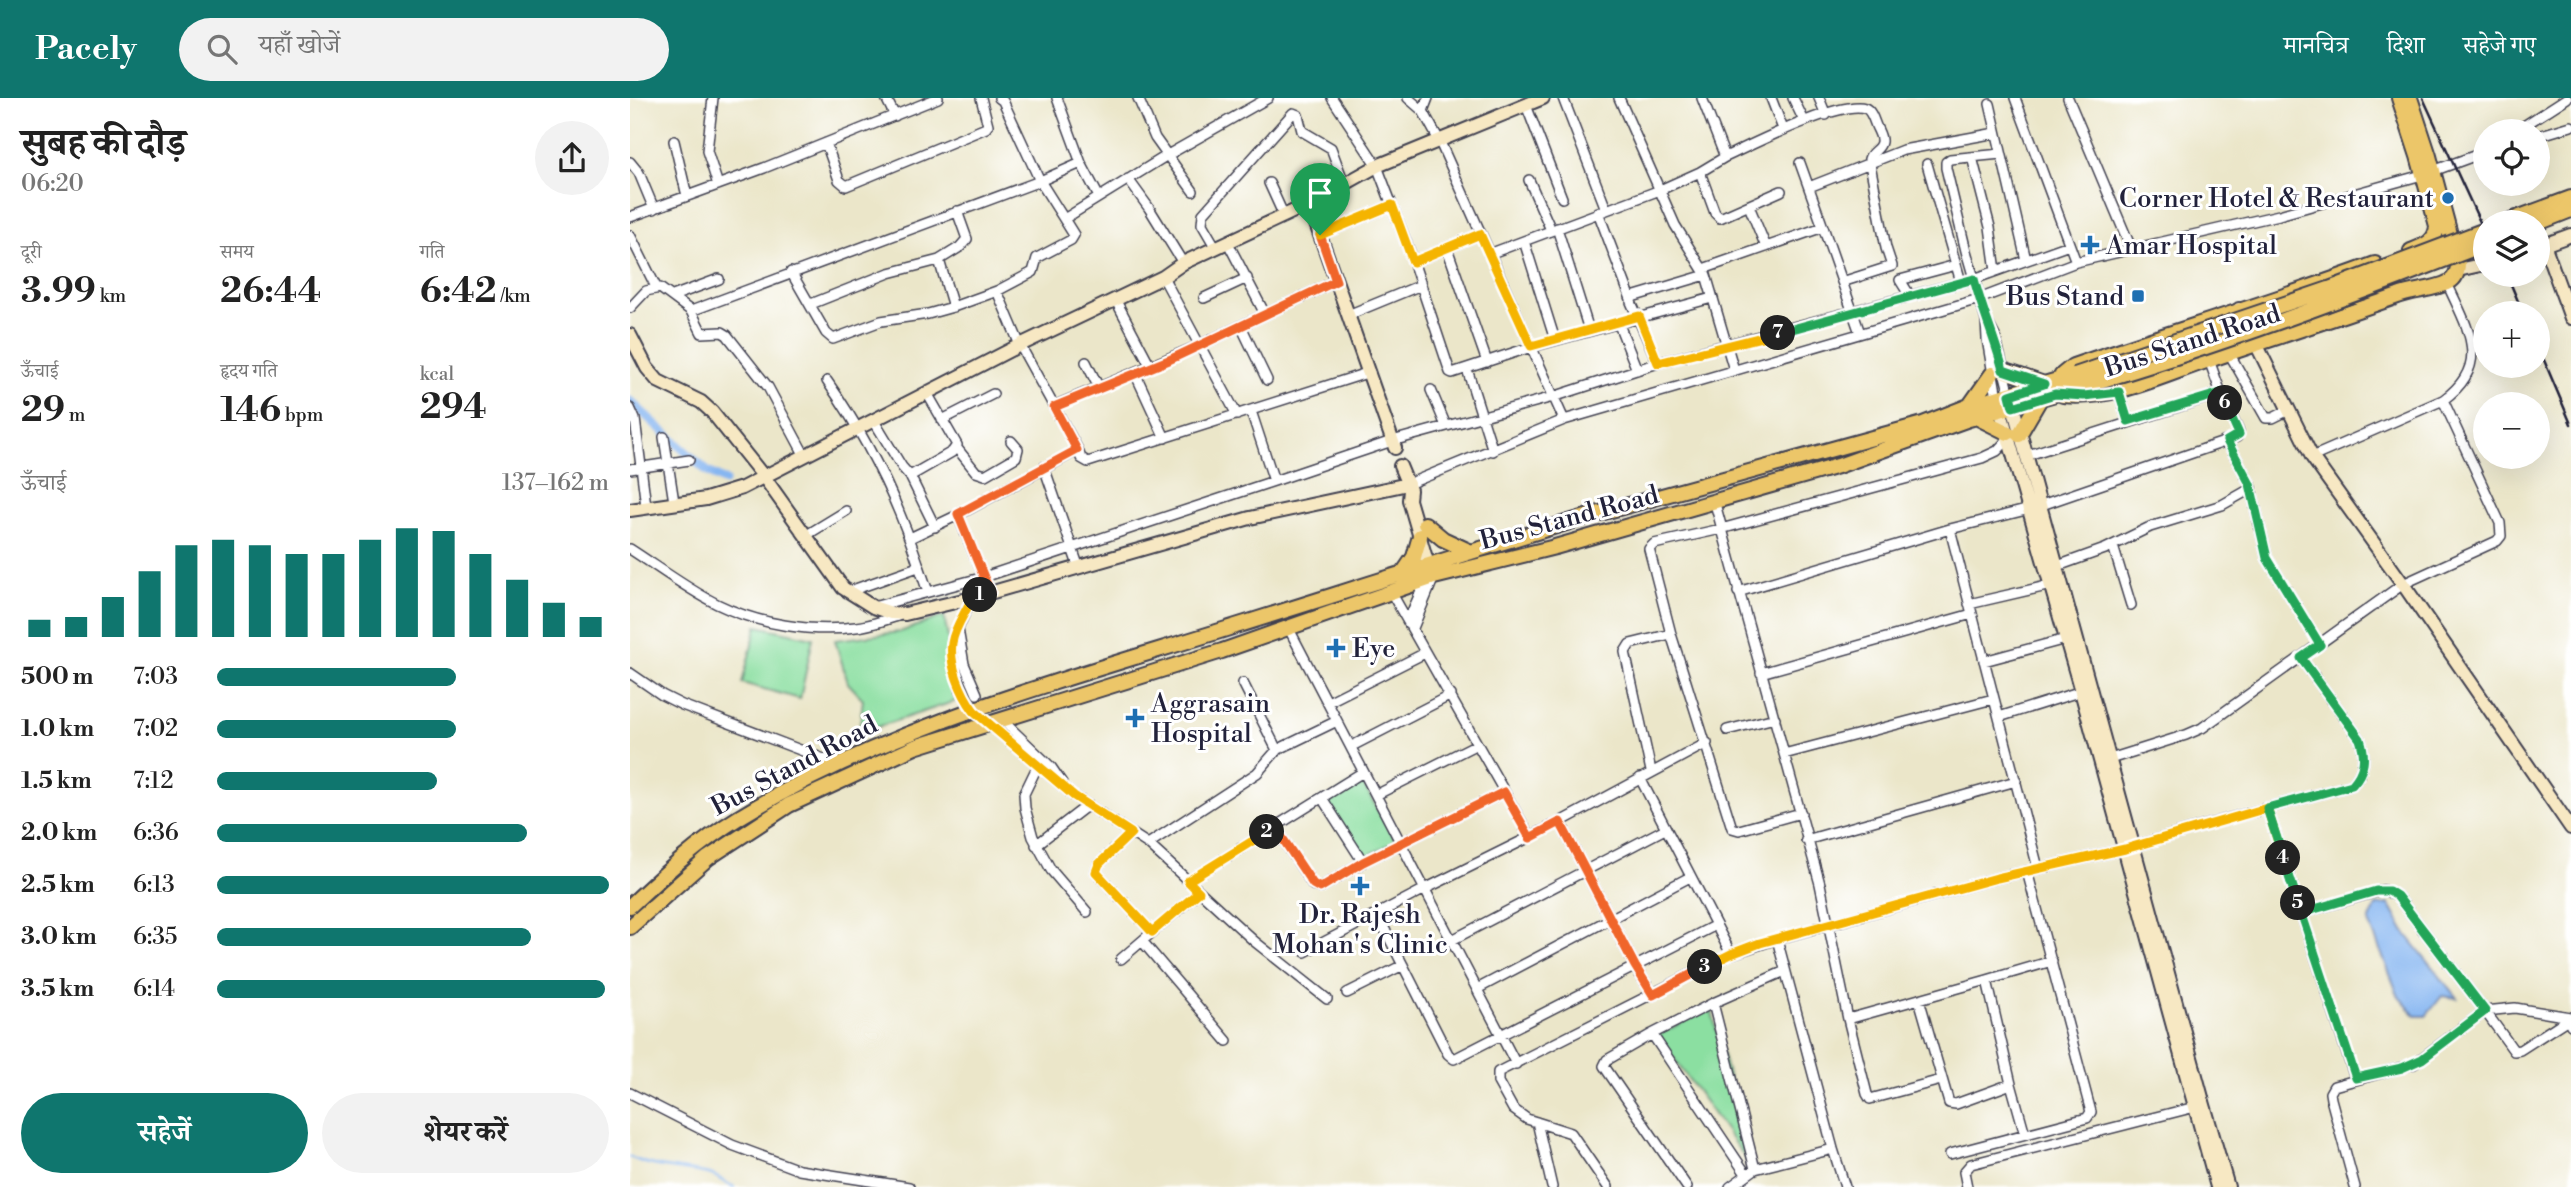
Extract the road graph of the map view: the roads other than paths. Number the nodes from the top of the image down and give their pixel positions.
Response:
1 (713, 98) edge
2 (886, 98) edge
3 (938, 98) edge
4 (997, 98) edge
5 (1056, 98) edge
6 (1138, 98) edge
7 (1268, 98) edge
8 (1332, 98) edge
9 (1408, 98) edge
10 (1428, 98) edge
11 (1543, 98) edge
12 (1563, 98) edge
13 (1619, 98) edge
14 (1702, 98) edge
15 (1771, 98) edge
16 (1793, 98) edge
17 (1819, 98) edge
18 (1841, 98) edge
19 (2015, 98) edge
20 (2068, 98) edge
21 (2399, 98) edge
22 (2410, 98) edge
23 (2567, 98) edge
24 (981, 100) edge
25 (1522, 103) edge
26 (1990, 104) dead end
27 (1846, 109) junction
28 (1423, 111) junction
29 (1826, 115) junction
30 (895, 116) junction
31 (2535, 119) edge
32 (1804, 121) junction
33 (2571, 126) edge
34 (1783, 130) junction
35 (2550, 132) edge
36 (1996, 133) junction
37 (674, 141) dead end
38 (1440, 142) junction
39 (825, 144) junction
40 (2001, 154) junction
41 (1166, 156) junction
42 (2473, 156) edge
43 (1725, 157) junction
44 (1972, 157) junction
45 (630, 162) edge
46 (1081, 163) junction
47 (1800, 163) dead end
48 (1927, 164) dead end
49 (1870, 165) junction
50 (1377, 166) junction
51 (1700, 172) junction
52 (2428, 173) junction
53 (1128, 179) junction
54 (1528, 180) dead end
55 (1040, 181) junction
56 (1269, 183) dead end
57 (1345, 183) junction
58 (718, 185) junction
59 (1809, 187) junction
60 (1660, 190) junction
61 (1192, 191) dead end
62 (1781, 191) dead end
63 (687, 196) junction
64 (1099, 197) junction
65 (1562, 198) dead end
66 (2571, 198) edge
67 (1309, 204) junction
68 (1392, 205) junction
69 (1749, 205) junction
70 (654, 208) junction
71 (2538, 210) edge
72 (2571, 210) edge
73 (957, 211) junction
74 (1602, 211) junction
75 (1284, 216) junction
76 (630, 217) edge
77 (2550, 218) edge
78 (1064, 219) junction
79 (1823, 227) junction
80 (1554, 229) junction
81 (630, 234) edge
82 (1480, 234) junction
83 (1320, 235) junction
84 (2473, 235) edge
85 (2571, 235) edge
86 (1524, 241) junction
87 (2550, 243) edge
88 (1222, 245) junction
89 (2069, 245) junction
90 (1766, 247) junction
91 (1447, 248) junction
92 (2131, 248) junction
93 (2473, 249) edge
94 (1489, 254) junction
95 (939, 260) junction
96 (2026, 260) junction
97 (1413, 262) junction
98 (2076, 262) junction
99 (1183, 263) junction
100 (1956, 265) junction
101 (2473, 267) edge
102 (2550, 268) edge
103 (1996, 271) junction
104 (2458, 271) junction
105 (791, 272) junction
106 (1704, 272) junction
107 (1163, 277) junction
108 (1247, 278) junction
109 (719, 279) dead end
110 (1974, 279) junction
111 (1336, 281) junction
112 (1842, 282) junction
113 (1961, 282) junction
114 (2447, 283) junction
115 (1421, 285) junction
116 (656, 287) junction
117 (997, 291) junction
118 (673, 296) junction
119 (1910, 296) junction
120 (1204, 298) dead end
121 (1712, 298) junction
122 (1115, 299) junction
123 (1631, 299) junction
124 (1979, 299) junction
125 (811, 304) junction
126 (953, 307) junction
127 (630, 308) edge
128 (2239, 309) junction
129 (691, 311) junction
130 (1853, 313) junction
131 (1265, 314) junction
132 (1349, 314) junction
133 (1639, 316) junction
134 (2571, 318) edge
135 (1618, 322) junction
136 (1241, 326) junction
137 (1589, 330) junction
138 (1860, 334) junction
139 (630, 335) edge
140 (1555, 340) junction
141 (1020, 345) junction
142 (2255, 345) junction
143 (1198, 346) junction
144 (1531, 346) junction
145 (1727, 346) junction
146 (2229, 354) junction
147 (2209, 360) junction
148 (1086, 362) dead end
149 (1487, 362) junction
150 (1658, 363) junction
151 (1151, 367) junction
152 (1466, 369) junction
153 (1637, 370) junction
154 (1734, 370) junction
155 (1370, 372) junction
156 (1998, 372) junction
157 (1135, 373) junction
158 (827, 380) dead end
159 (1267, 380) dead end
160 (2077, 381) junction
161 (1098, 388) junction
162 (1432, 390) dead end
163 (2049, 390) junction
164 (2119, 392) junction
165 (927, 393) junction
166 (2221, 393) junction
167 (993, 394) dead end
168 (1553, 397) junction
169 (2443, 400) junction
170 (2005, 403) junction
171 (1054, 407) junction
172 (630, 408) edge
173 (2289, 410) junction
174 (1251, 411) junction
175 (1973, 412) junction
176 (1237, 415) junction
177 (1481, 417) junction
178 (943, 420) junction
179 (1564, 420) junction
180 (874, 421) junction
181 (2128, 421) junction
182 (1446, 426) junction
183 (857, 430) junction
184 (2012, 435) junction
185 (634, 437) edge
186 (664, 437) dead end
187 (1165, 438) junction
188 (1011, 441) dead end
189 (2227, 441) junction
190 (1393, 444) junction
191 (956, 447) junction
192 (1077, 450) junction
193 (1493, 451) junction
194 (805, 456) junction
195 (2025, 456) junction
196 (2312, 457) junction
197 (689, 460) dead end
198 (668, 463) junction
199 (1400, 466) dead end
200 (642, 467) junction
201 (1044, 467) junction
202 (630, 469) edge
203 (911, 476) junction
204 (764, 477) junction
205 (1273, 481) junction
206 (1409, 487) junction
207 (2252, 488) junction
208 (1714, 500) junction
209 (674, 502) junction
210 (646, 506) junction
211 (2034, 507) junction
212 (630, 510) edge
213 (846, 511) dead end
214 (958, 514) junction
215 (935, 527) junction
216 (1721, 528) junction
217 (1950, 529) junction
218 (1422, 530) junction
219 (806, 537) junction
220 (910, 538) junction
221 (2113, 546) junction
222 (1071, 547) junction
223 (630, 549) edge
224 (1471, 552) junction
225 (918, 563) junction
226 (1079, 568) junction
227 (2052, 568) junction
228 (1431, 571) junction
229 (1403, 573) junction
230 (984, 577) junction
231 (2403, 583) junction
232 (2051, 585) junction
233 (847, 592) junction
234 (928, 592) junction
235 (990, 592) junction
236 (1391, 592) junction
237 (1738, 592) junction
238 (972, 598) junction
239 (2131, 605) dead end
240 (873, 607) junction
241 (1971, 609) junction
242 (905, 614) junction
243 (1410, 624) junction
244 (958, 627) junction
245 (1288, 627) junction
246 (1671, 634) junction
247 (2066, 639) junction
248 (2320, 645) junction
249 (1425, 653) junction
250 (2301, 658) junction
251 (1984, 661) junction
252 (630, 673) edge
253 (1761, 673) junction
254 (1244, 682) dead end
255 (2086, 690) junction
256 (977, 694) dead end
257 (1451, 695) junction
258 (1993, 699) junction
259 (1328, 702) junction
260 (974, 711) junction
261 (1998, 717) junction
262 (1776, 718) junction
263 (1337, 721) junction
264 (997, 722) junction
265 (1727, 730) dead end
266 (1707, 743) junction
267 (1477, 744) junction
268 (1352, 746) junction
269 (1277, 750) junction
270 (1784, 754) junction
271 (2110, 759) junction
272 (837, 764) junction
273 (1038, 765) junction
274 (1651, 771) junction
275 (1363, 772) junction
276 (1640, 778) junction
277 (2015, 781) junction
278 (1063, 786) junction
279 (1504, 792) junction
280 (1376, 795) junction
281 (1322, 798) junction
282 (1088, 805) junction
283 (2267, 808) junction
284 (1801, 813) junction
285 (1560, 822) junction
286 (1275, 827) junction
287 (2571, 828) edge
288 (1665, 829) junction
289 (1131, 833) junction
290 (1530, 838) junction
291 (1806, 840) junction
292 (1402, 843) junction
293 (1148, 844) junction
294 (1036, 845) junction
295 (2130, 848) junction
296 (1363, 862) junction
297 (2038, 868) junction
298 (1585, 870) junction
299 (2027, 871) junction
300 (1690, 877) junction
301 (1188, 881) junction
302 (1425, 889) junction
303 (1199, 892) junction
304 (630, 906) edge
305 (1087, 912) dead end
306 (2301, 913) junction
307 (1378, 916) junction
308 (1611, 919) junction
309 (1716, 925) junction
310 (1828, 926) junction
311 (630, 927) edge
312 (1152, 932) junction
313 (1777, 939) junction
314 (1452, 940) junction
315 (1142, 941) junction
316 (1305, 952) dead end
317 (1731, 954) junction
318 (1121, 959) dead end
319 (2052, 961) junction
320 (1403, 965) junction
321 (1635, 966) junction
322 (1785, 971) junction
323 (1987, 980) junction
324 (1477, 989) junction
325 (1347, 993) dead end
326 (1653, 995) junction
327 (1327, 999) dead end
328 (1919, 999) junction
329 (1713, 1003) junction
330 (2485, 1011) junction
331 (1848, 1018) junction
332 (2570, 1020) edge
333 (1652, 1034) junction
334 (1503, 1037) junction
335 (1227, 1041) dead end
336 (1516, 1063) junction
337 (2356, 1078) junction
338 (1941, 1080) junction
339 (2011, 1084) junction
340 (630, 1093) edge
341 (2199, 1106) junction
342 (1537, 1122) junction
343 (2025, 1134) junction
344 (1833, 1149) junction
345 (1950, 1154) dead end
346 (1751, 1171) junction
347 (909, 1187) edge
348 (1552, 1187) edge
349 (1608, 1187) edge
350 (1686, 1187) edge
351 (1730, 1187) edge
352 (1845, 1187) edge
353 (1967, 1187) edge
354 (2217, 1187) edge
355 (2228, 1187) edge
356 (2355, 1187) edge

1 - 58 street
2 - 30 street
3 - 30 street
4 - 24 street
4 - 55 street
5 - 46 street
6 - 41 street
7 - 41 street
8 - 50 street
9 - 28 street
10 - 28 street
11 - 25 street
12 - 74 street
13 - 60 street
14 - 43 street
15 - 34 street
16 - 32 street
17 - 29 street
18 - 27 street
19 - 89 street
20 - 92 street
21 - 52 main road, Bus Stand Road
22 - 52 main road
23 - 31 street
24 - 39 street
25 - 38 street
25 - 65 street
26 - 36 street
27 - 29 street
27 - 49 street
28 - 38 street
29 - 32 street
30 - 39 street
32 - 34 street
33 - 35 street
34 - 43 street
36 - 40 street
36 - 49 street
37 - 63 street
38 - 50 street
38 - 82 street
39 - 58 street
40 - 44 street
40 - 96 street
41 - 53 street
41 - 61 street
42 - 52 street
43 - 51 street
44 - 103 street
44 - 110 street
45 - 70 street
46 - 55 street
46 - 64 street
47 - 59 street
48 - 100 street
49 - 59 street
49 - 112 street
50 - 57 street
50 - 68 street
51 - 60 street
51 - 69 street
52 - 92 street
52 - 104 main road, Bus Stand Road
52 - 128 main road, Bus Stand Road
53 - 64 street
53 - 99 street
54 - 80 street
55 - 73 street
55 - 78 street
56 - 75 street
57 - 67 street
57 - 88 street
58 - 63 street
59 - 79 street
60 - 74 street
60 - 106 street
62 - 69 street
63 - 70 street
64 - 78 street
66 - 71 main road
67 - 75 street
67 - 83 street
68 - 83 street
68 - 97 street
69 - 90 street
70 - 76 street
72 - 77 main road
73 - 95 street
73 - 105 street
74 - 80 street
74 - 123 street
75 - 88 street
78 - 117 street
79 - 90 street
79 - 112 street
80 - 86 street
80 - 137 street
81 - 116 street
82 - 91 street
82 - 94 street
83 - 111 street
84 - 160 main road, bridge
85 - 87 street
86 - 94 street
86 - 140 street
88 - 99 street
88 - 108 street
89 - 96 street
89 - 98 street
90 - 106 street
91 - 97 street
91 - 149 street
92 - 98 street
93 - 160 main road, bridge
94 - 144 street
95 - 125 street
95 - 126 street
96 - 103 street
97 - 115 street
98 - 124 street
99 - 107 street
100 - 113 street
100 - 119 street
101 - 104 street
102 - 134 street
103 - 110 street
104 - 114 main road
105 - 125 street
105 - 129 street
106 - 121 street
106 - 123 street
107 - 122 street
107 - 143 street
108 - 120 street
108 - 131 street
109 - 118 street
110 - 113 street
110 - 124 street
111 - 131 street
111 - 132 street
112 - 130 street
113 - 119 street
114 - 142 main road, Bus Stand Road
114 - 169 street
115 - 132 street
115 - 152 street
116 - 118 street
116 - 127 street
117 - 126 street
117 - 141 street
118 - 129 street
119 - 130 street
121 - 133 street
121 - 145 street
122 - 141 street
122 - 151 street
123 - 133 street
124 - 138 street
124 - 156 street
125 - 126 street
128 - 142 street
128 - 163 main road, Bus Stand Road
129 - 194 street
130 - 138 street
130 - 145 street
131 - 136 street
132 - 155 street
133 - 135 street
133 - 150 street
135 - 137 street
135 - 153 street
136 - 143 street
136 - 159 street
137 - 140 street
138 - 154 street
139 - 204 street
140 - 144 street
141 - 165 street
141 - 171 street
142 - 146 main road, Bus Stand Road
142 - 173 street
143 - 151 street
143 - 176 street
144 - 149 street
144 - 168 street
145 - 150 street
145 - 154 street
146 - 147 main road, Bus Stand Road
146 - 173 street
147 - 164 main road, Bus Stand Road
147 - 166 street
148 - 161 street
149 - 152 street
150 - 153 street
151 - 157 street
152 - 177 street
153 - 168 street
154 - 179 street
155 - 174 street
155 - 190 street
156 - 163 main road
156 - 170 street
156 - 175 main road
157 - 161 street
157 - 187 street
158 - 183 street
160 - 163 main road
161 - 171 street
162 - 182 street
163 - 164 main road, Bus Stand Road
163 - 170 main road, Bus Stand Road
163 - 184 main road
164 - 181 street
165 - 178 street
165 - 180 street
166 - 181 street
166 - 189 street
167 - 178 street
168 - 177 street
168 - 179 street
169 - 196 street
169 - 231 street
170 - 175 main road, Bus Stand Road
170 - 184 street
171 - 192 street
172 - 185 street
173 - 196 street
174 - 176 street
174 - 205 street
175 - 184 main road
175 - 208 main road, Bus Stand Road
175 - 224 main road, Bus Stand Road
176 - 187 street
177 - 182 street
177 - 193 street
178 - 191 street
179 - 193 street
180 - 183 street
180 - 203 street
181 - 195 street
182 - 190 street
183 - 194 street
183 - 220 street
184 - 195 street
184 - 211 street
184 - 216 street
185 - 200 street
186 - 198 street
187 - 192 street
188 - 191 street
189 - 207 street
189 - 211 street
190 - 205 street
191 - 203 street
192 - 201 street
193 - 206 street
194 - 204 street
195 - 211 street
196 - 231 street
197 - 198 street
198 - 200 street
198 - 209 street
199 - 206 street
200 - 202 street
200 - 210 street
201 - 214 street
201 - 222 street
203 - 215 street
204 - 209 street
204 - 219 street
205 - 222 street
206 - 218 street
206 - 226 street
207 - 221 street
207 - 248 street
208 - 216 street
208 - 228 main road, Bus Stand Road
209 - 210 street
210 - 212 street
211 - 217 street
211 - 227 street
213 - 219 street
214 - 215 street
214 - 230 street
215 - 220 street
216 - 237 street
216 - 246 street
217 - 237 street
217 - 241 street
218 - 224 main road
218 - 228 street
218 - 229 main road
219 - 233 street
220 - 225 street
221 - 227 street
221 - 239 street
222 - 226 street
222 - 230 street
223 - 242 street
224 - 228 main road, Bus Stand Road
225 - 233 street
225 - 234 street
226 - 235 street
227 - 232 street
227 - 255 street
228 - 229 main road, Bus Stand Road
228 - 236 main road, Bus Stand Road
228 - 243 street
229 - 260 main road, Bus Stand Road
230 - 234 street
230 - 235 street
231 - 248 street
231 - 287 street
232 - 241 street
232 - 247 street
233 - 240 street
234 - 240 street
235 - 238 street
236 - 243 street
236 - 245 main road, Bus Stand Road
237 - 253 street
238 - 242 street
238 - 244 street
240 - 242 street
241 - 251 street
241 - 253 street
243 - 249 street
244 - 256 street
244 - 260 street
245 - 259 street
245 - 264 main road, Bus Stand Road
246 - 266 street
246 - 274 street
247 - 251 street
247 - 255 street
248 - 250 street
249 - 257 street
249 - 259 street
250 - 271 street
250 - 283 street
251 - 258 street
252 - 272 street
253 - 262 street
254 - 269 street
255 - 261 street
255 - 271 street
255 - 295 street
257 - 267 street
257 - 268 street
258 - 261 street
258 - 270 street
259 - 263 street
260 - 264 street
260 - 272 main road, Bus Stand Road
261 - 277 street
262 - 265 street
262 - 270 street
263 - 268 street
263 - 269 street
264 - 273 street
264 - 278 street
264 - 311 main road, Bus Stand Road
266 - 274 street
266 - 284 street
267 - 279 street
267 - 280 street
268 - 275 street
269 - 293 street
270 - 284 street
271 - 295 street
272 - 304 main road, Bus Stand Road
273 - 278 street
273 - 294 street
274 - 276 street
275 - 280 street
275 - 281 street
276 - 285 street
276 - 288 street
277 - 291 street
277 - 297 street
278 - 282 street
279 - 290 street
279 - 292 street
280 - 292 street
281 - 286 street
281 - 296 street
282 - 289 street
282 - 294 street
283 - 295 street
283 - 306 street
284 - 291 street
285 - 290 street
285 - 298 street
286 - 296 street
286 - 301 street
288 - 298 street
288 - 300 street
289 - 293 street
289 - 312 street
290 - 302 street
291 - 310 street
292 - 296 street
292 - 302 street
293 - 301 street
294 - 305 street
295 - 297 street
295 - 341 street
297 - 299 street
298 - 308 street
298 - 314 street
299 - 310 street
299 - 319 street
300 - 308 street
300 - 309 street
301 - 303 street
302 - 307 street
302 - 314 street
303 - 312 street
303 - 327 street
306 - 330 street
306 - 337 street
307 - 316 street
307 - 320 street
308 - 321 street
308 - 324 street
309 - 317 street
309 - 321 street
310 - 313 street
310 - 331 street
312 - 315 street
313 - 317 street
313 - 322 street
314 - 324 street
315 - 318 street
315 - 335 street
317 - 326 street
319 - 323 street
319 - 343 street
320 - 325 street
320 - 334 street
321 - 326 street
321 - 334 street
322 - 329 street
322 - 344 street
323 - 328 street
323 - 339 street
324 - 334 street
326 - 336 street
328 - 331 street
328 - 338 street
329 - 333 street
329 - 346 street
330 - 332 street
330 - 332 street
330 - 337 street
331 - 338 street
333 - 346 street
333 - 350 street
334 - 336 street
336 - 342 street
337 - 356 street
338 - 339 street
339 - 343 street
340 - 347 street
341 - 353 street
341 - 354 street
341 - 355 street
342 - 348 street
342 - 349 street
343 - 345 street
344 - 346 street
344 - 352 street
346 - 351 street

